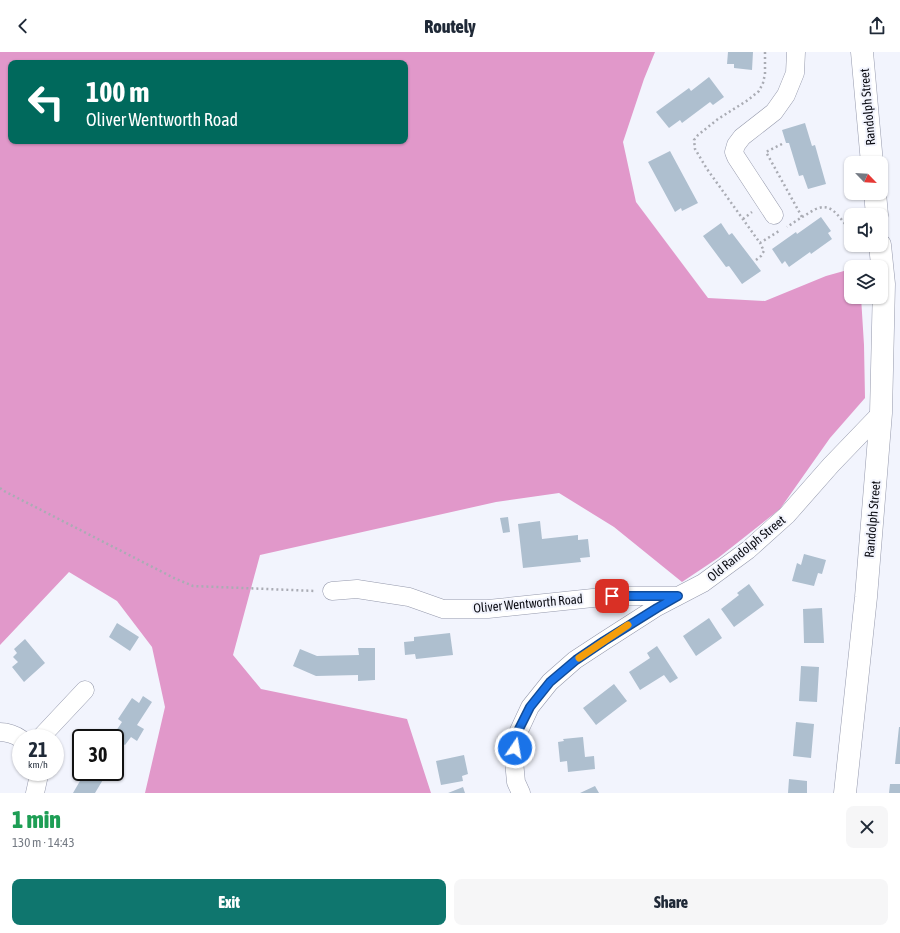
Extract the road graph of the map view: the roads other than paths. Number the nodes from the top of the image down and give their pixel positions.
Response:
1 (796, 52) edge
2 (862, 52) edge
3 (871, 156) edge
4 (774, 215) dead end
5 (881, 252) edge
6 (882, 413) junction
7 (332, 591) road end
8 (678, 596) junction
9 (85, 690) dead end
10 (48, 729) edge
11 (0, 732) edge
12 (12, 735) edge
13 (38, 781) edge
14 (35, 793) edge
15 (521, 793) edge
16 (845, 793) edge

1 - 4 street
2 - 3 main road, Randolph Street
5 - 6 main road, Randolph Street
6 - 8 street, Old Randolph Street
6 - 16 main road, Randolph Street
7 - 8 street, Oliver Wentworth Road
8 - 15 street, Old Randolph Street
9 - 10 street
11 - 12 street
13 - 14 street

